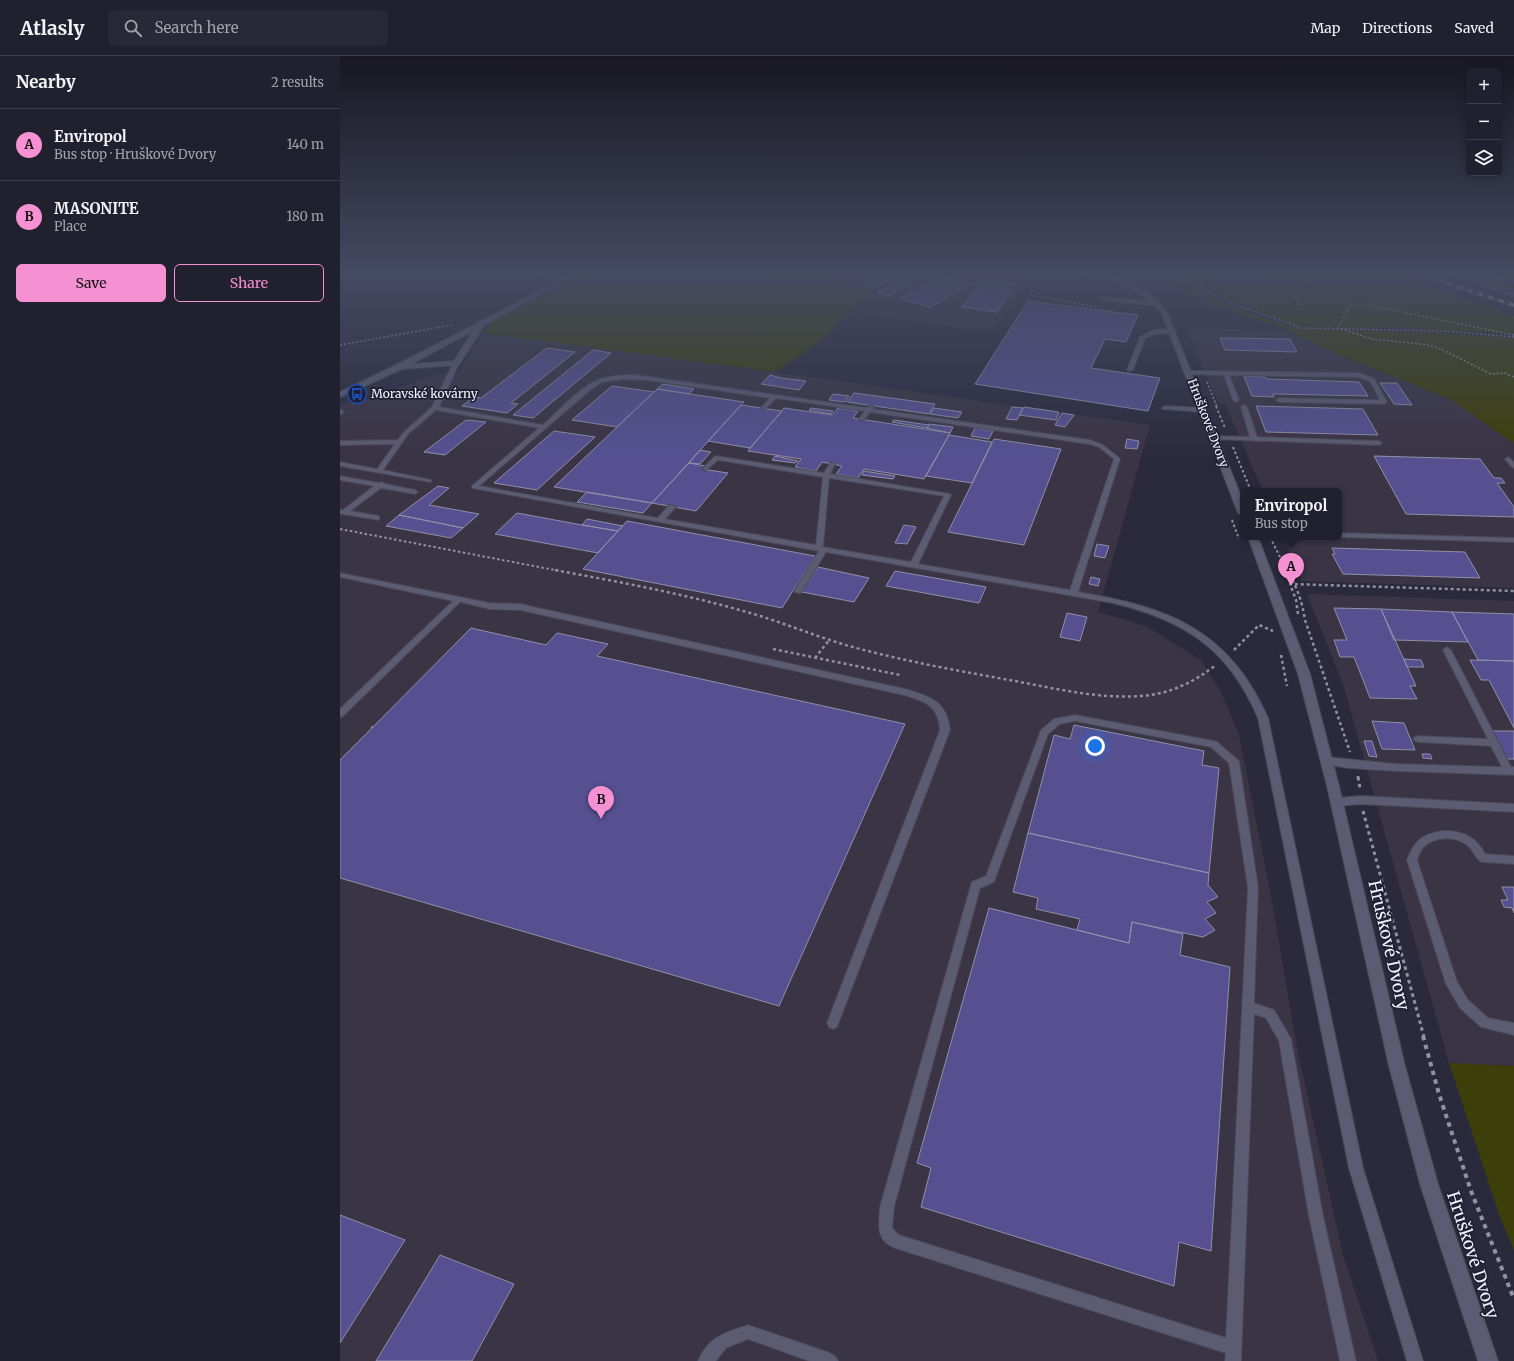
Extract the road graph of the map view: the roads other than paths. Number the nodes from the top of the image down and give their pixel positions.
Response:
1 (458, 336) edge
2 (474, 336) edge
3 (1143, 336) edge
4 (1175, 336) edge
5 (456, 363) junction
6 (399, 367) junction
7 (1130, 370) dead end
8 (1188, 373) junction
9 (1226, 374) junction
10 (340, 395) edge
11 (775, 396) junction
12 (1236, 400) dead end
13 (1280, 400) dead end
14 (1244, 407) dead end
15 (435, 408) junction
16 (764, 408) dead end
17 (871, 408) junction
18 (1164, 408) dead end
19 (1204, 410) junction
20 (862, 420) dead end
21 (544, 427) junction
22 (1213, 438) junction
23 (1254, 439) junction
24 (340, 442) edge
25 (399, 442) junction
26 (1379, 443) dead end
27 (1508, 458) dead end
28 (340, 464) edge
29 (832, 464) dead end
30 (1514, 466) edge
31 (705, 469) dead end
32 (379, 472) junction
33 (395, 474) junction
34 (826, 476) junction
35 (340, 478) edge
36 (429, 481) dead end
37 (380, 486) junction
38 (414, 492) dead end
39 (1240, 505) edge
40 (672, 507) dead end
41 (343, 512) edge
42 (376, 518) dead end
43 (660, 520) junction
44 (1342, 534) edge
45 (1254, 540) edge
46 (1514, 540) edge
47 (821, 549) junction
48 (913, 565) junction
49 (340, 575) edge
50 (798, 591) dead end
51 (1073, 594) junction
52 (458, 600) junction
53 (1447, 650) dead end
54 (340, 714) edge
55 (1418, 739) dead end
56 (1494, 743) junction
57 (1326, 761) junction
58 (1511, 771) edge
59 (1336, 802) junction
60 (1514, 808) edge
61 (1514, 860) edge
62 (1249, 1006) junction
63 (833, 1023) dead end
64 (1514, 1028) edge
65 (1234, 1354) edge
66 (706, 1361) edge
67 (830, 1361) edge
68 (1348, 1361) edge
69 (1415, 1361) edge
70 (1488, 1361) edge

1 - 6 street
2 - 5 street
3 - 7 lane
4 - 8 street, Hruškové Dvory
5 - 6 street
5 - 15 lane
6 - 10 street
8 - 9 lane
8 - 19 street, Hruškové Dvory
9 - 12 lane
9 - 13 lane
11 - 16 lane
11 - 17 lane
11 - 21 lane
14 - 23 lane
15 - 21 lane
15 - 25 lane
17 - 20 lane
17 - 51 lane
18 - 19 lane
19 - 22 street, Hruškové Dvory
21 - 43 lane
22 - 23 lane
22 - 39 street, Hruškové Dvory
23 - 26 lane
24 - 25 lane
25 - 32 lane
27 - 30 lane
28 - 32 lane
29 - 34 lane
31 - 34 lane
32 - 33 lane
33 - 36 lane
33 - 37 lane
34 - 47 lane
34 - 48 lane
35 - 37 lane
37 - 38 lane
37 - 41 lane
40 - 43 lane
41 - 42 lane
43 - 47 lane
44 - 46 lane
45 - 57 street, Hruškové Dvory
47 - 48 lane
47 - 50 lane
48 - 51 lane
49 - 52 lane
51 - 69 lane
52 - 54 lane
52 - 63 lane
53 - 56 lane
55 - 56 lane
56 - 58 lane
57 - 58 lane
57 - 59 street, Hruškové Dvory
59 - 60 lane
59 - 70 street, Hruškové Dvory
61 - 64 lane
62 - 65 lane
62 - 65 lane
62 - 68 lane
66 - 67 lane

